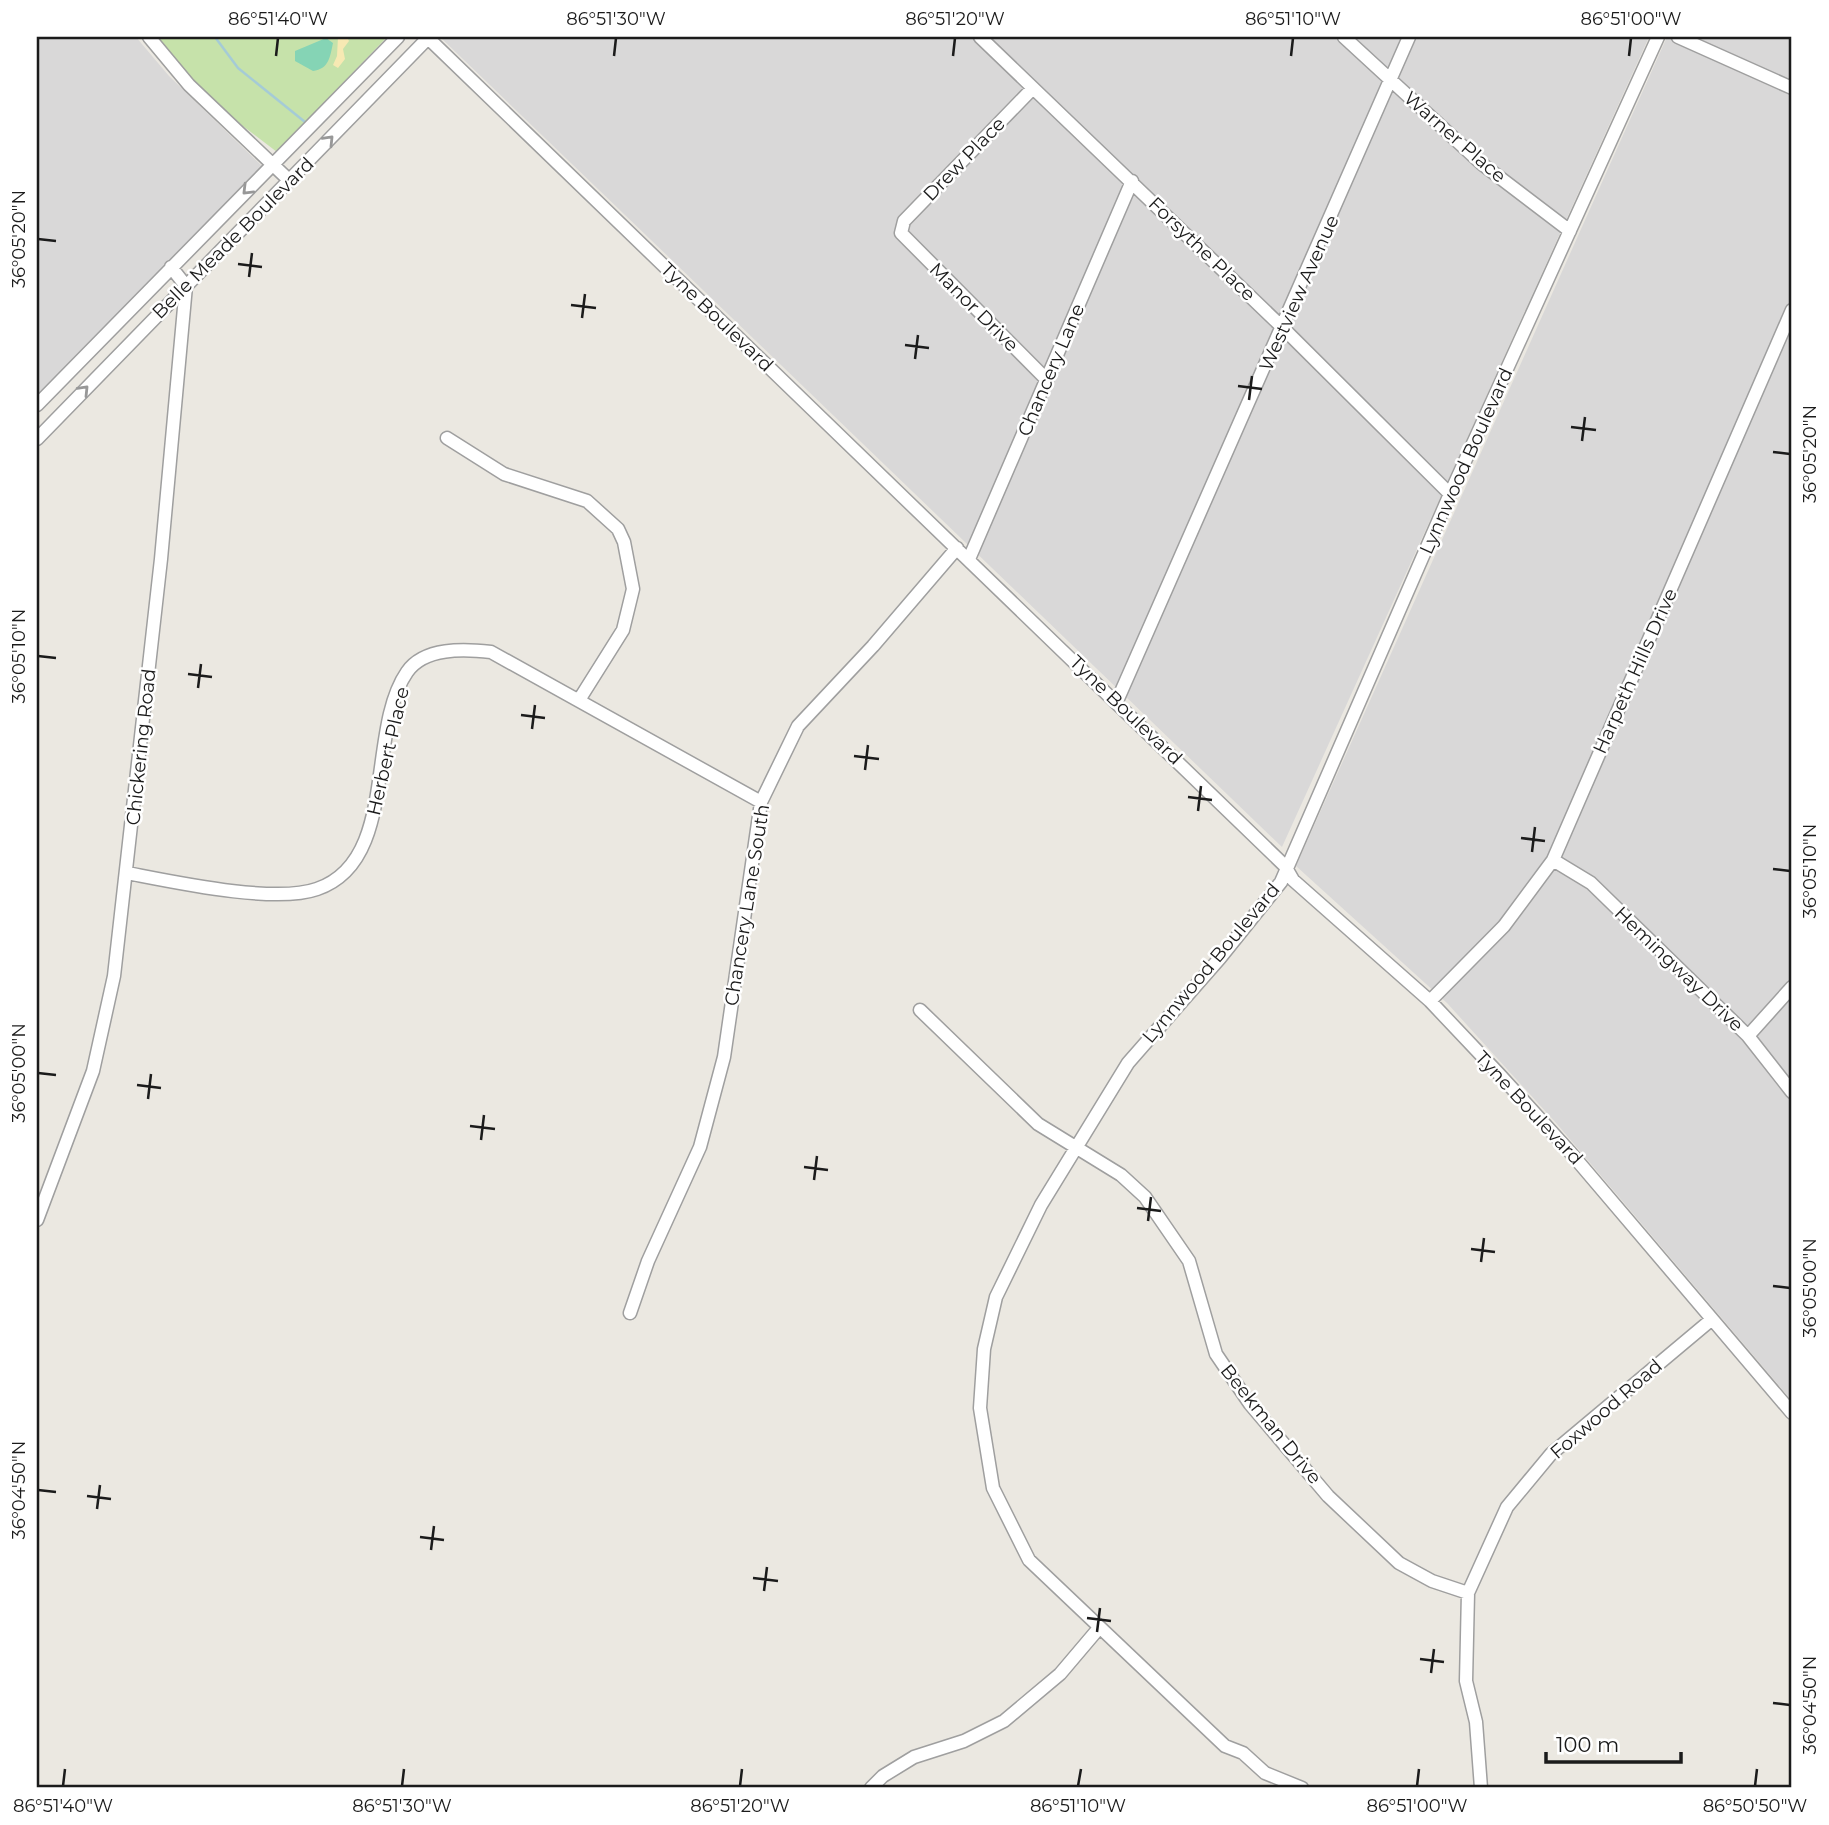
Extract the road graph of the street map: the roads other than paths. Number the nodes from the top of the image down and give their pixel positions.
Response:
1 (149, 37) edge
2 (398, 37) edge
3 (428, 37) edge
4 (979, 37) edge
5 (1344, 37) edge
6 (1409, 37) edge
7 (1658, 37) edge
8 (1678, 37) edge
9 (1391, 81) junction
10 (1033, 88) junction
11 (1792, 88) edge
12 (273, 164) junction
13 (290, 181) junction
14 (1132, 181) junction
15 (1570, 231) junction
16 (901, 233) joint
17 (172, 267) junction
18 (186, 286) junction
19 (1792, 310) edge
20 (1283, 328) junction
21 (1047, 380) junction
22 (37, 405) edge
23 (447, 438) dead end
24 (37, 439) edge
25 (1450, 494) junction
26 (957, 548) junction
27 (969, 559) junction
28 (579, 700) junction
29 (1117, 701) junction
30 (761, 802) junction
31 (1553, 860) junction
32 (1285, 866) junction
33 (127, 873) junction
34 (1792, 987) edge
35 (1430, 1001) junction
36 (920, 1010) dead end
37 (1748, 1036) junction
38 (1792, 1092) edge
39 (1074, 1149) junction
40 (37, 1220) edge
41 (630, 1313) dead end
42 (1711, 1320) junction
43 (1792, 1413) edge
44 (1468, 1593) junction
45 (1099, 1628) junction
46 (871, 1788) edge
47 (1302, 1788) edge
48 (1481, 1788) edge

1 - 12 street
2 - 12 street, Belle Meade Boulevard
13 -> 3 street, Belle Meade Boulevard
3 - 26 street, Tyne Boulevard
4 - 10 street, Forsythe Place
5 - 9 street, Warner Place
6 - 9 street, Westview Avenue
7 - 15 street, Lynnwood Boulevard
8 - 11 street
9 - 15 street, Warner Place
9 - 20 street, Westview Avenue
10 - 14 street, Forsythe Place
10 - 16 street, Drew Place
12 - 13 street
12 -> 17 street, Belle Meade Boulevard
13 - 18 street, Belle Meade Boulevard
14 - 20 street, Forsythe Place
14 - 21 street, Chancery Lane
15 - 25 street, Lynnwood Boulevard
16 - 21 street, Manor Drive
17 - 18 street
17 - 22 street, Belle Meade Boulevard
24 -> 18 street, Belle Meade Boulevard
18 - 33 street, Chickering Road
19 - 31 street, Harpeth Hills Drive
20 - 25 street, Forsythe Place
20 - 29 street, Westview Avenue
21 - 27 street, Chancery Lane
23 - 28 street
25 - 32 street, Lynnwood Boulevard
26 - 27 street, Tyne Boulevard
26 - 30 street, Chancery Lane South
27 - 29 street, Tyne Boulevard
28 - 30 street, Herbert Place
28 - 33 street, Herbert Place
29 - 32 street, Tyne Boulevard
30 - 41 street, Chancery Lane South
31 - 35 street, Harpeth Hills Drive
31 - 37 street, Hemingway Drive
32 - 35 street, Tyne Boulevard
32 - 39 street, Lynnwood Boulevard
33 - 40 street, Chickering Road
34 - 37 street
35 - 42 street, Tyne Boulevard
36 - 39 street, Beekman Drive
37 - 38 street, Hemingway Drive
39 - 44 street, Beekman Drive
39 - 45 street, Lynnwood Boulevard
42 - 43 street, Tyne Boulevard
42 - 44 street, Foxwood Road
44 - 48 street, Foxwood Road
45 - 46 street
45 - 47 street, Lynnwood Boulevard

